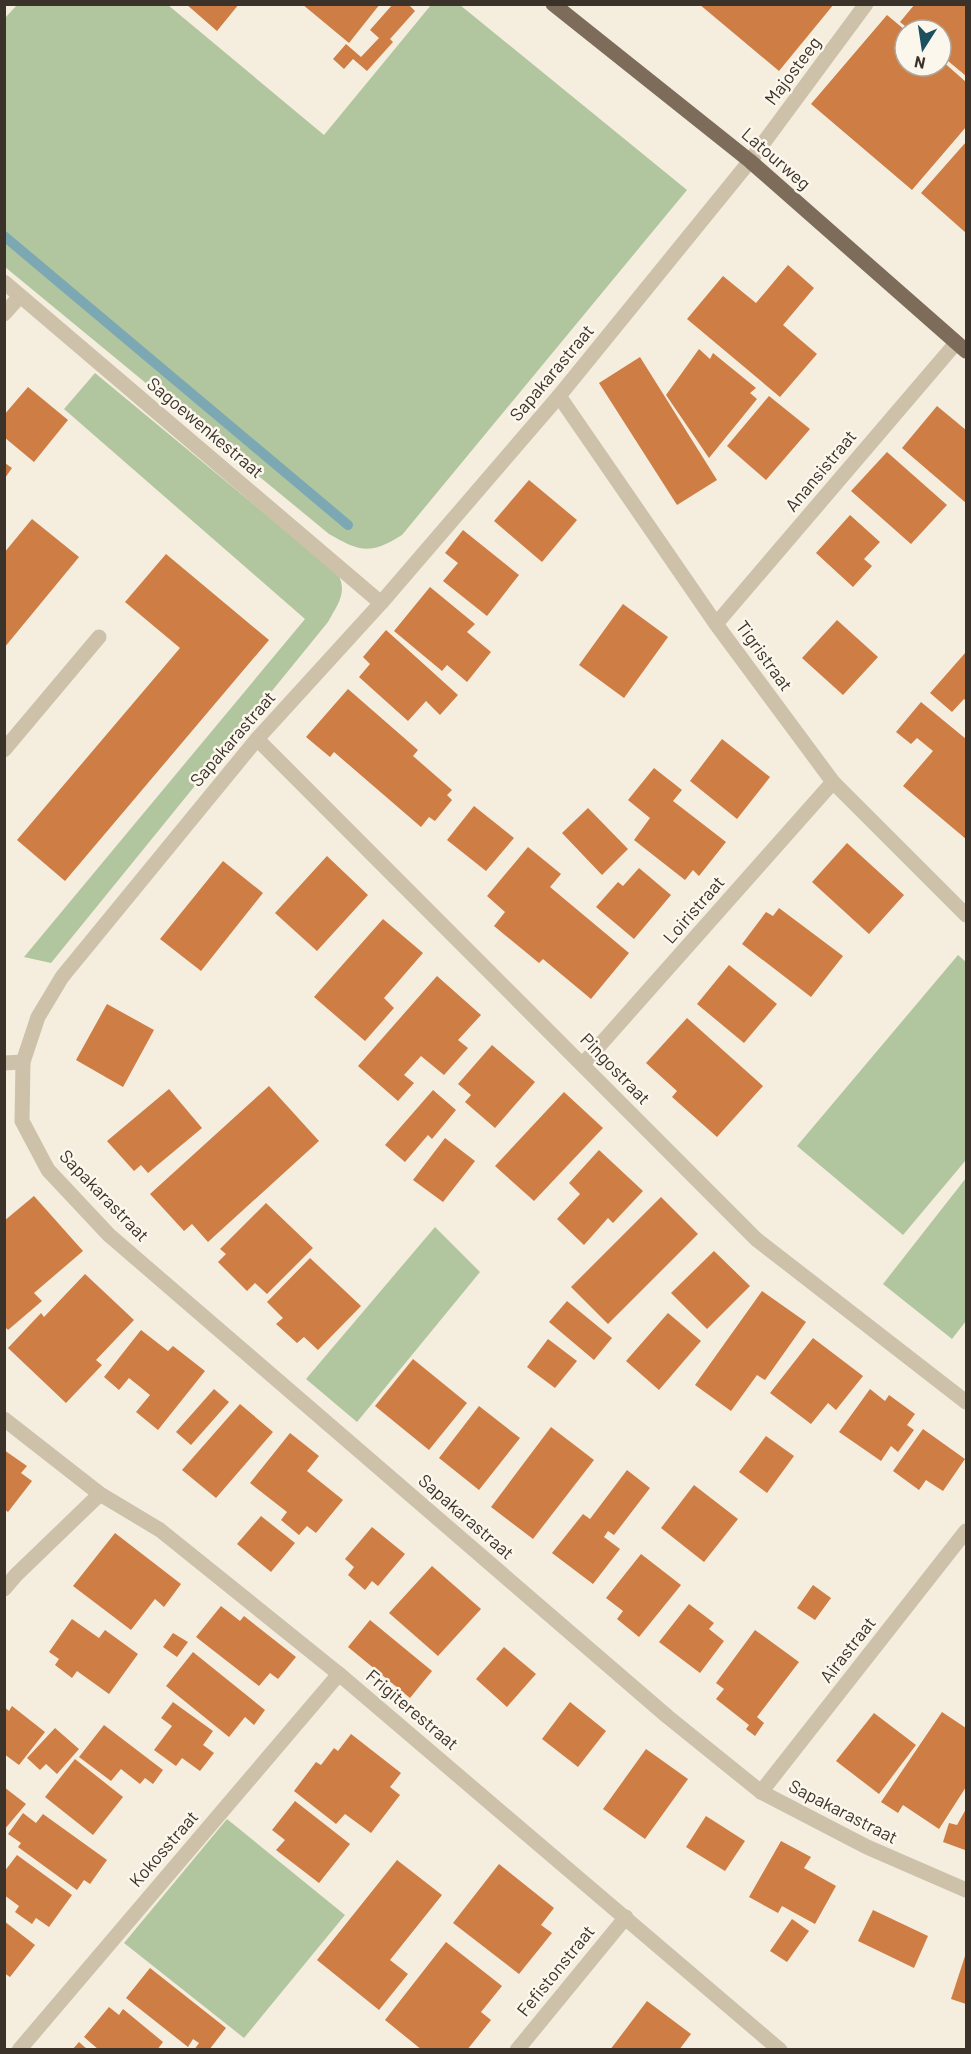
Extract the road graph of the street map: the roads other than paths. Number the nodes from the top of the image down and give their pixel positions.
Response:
1 (552, 4) edge
2 (866, 4) edge
3 (750, 161) junction
4 (4, 282) edge
5 (20, 296) junction
6 (4, 314) edge
7 (961, 347) edge
8 (559, 396) junction
9 (381, 603) junction
10 (716, 624) junction
11 (99, 637) dead end
12 (257, 738) junction
13 (4, 750) edge
14 (833, 782) junction
15 (966, 915) edge
16 (23, 1062) junction
17 (4, 1064) edge
18 (584, 1064) junction
19 (966, 1402) edge
20 (4, 1419) edge
21 (100, 1494) junction
22 (966, 1532) edge
23 (4, 1589) edge
24 (339, 1674) junction
25 (761, 1792) junction
26 (966, 1890) edge
27 (626, 1917) junction
28 (19, 2049) edge
29 (517, 2049) edge
30 (780, 2049) edge

1 - 3 main road, Latourweg
2 - 3 street, Majosteeg
3 - 7 main road, Latourweg
3 - 8 street, Sapakarastraat
4 - 5 street, Sagoewenkestraat
5 - 6 street
5 - 9 street, Sagoewenkestraat
7 - 10 street, Anansistraat
8 - 9 street, Sapakarastraat
8 - 10 street, Tigristraat
9 - 12 street, Sapakarastraat
10 - 14 street, Tigristraat
11 - 13 street
12 - 16 street, Sapakarastraat
12 - 18 street, Pingostraat
14 - 15 street, Tigristraat
14 - 18 street, Loiristraat
16 - 17 street
16 - 25 street, Sapakarastraat
18 - 19 street, Pingostraat
20 - 21 street, Frigiterestraat
21 - 23 street
21 - 24 street, Frigiterestraat
22 - 25 street, Airastraat
24 - 27 street, Frigiterestraat
24 - 28 street, Kokosstraat
25 - 26 street, Sapakarastraat
27 - 29 street, Fefistonstraat
27 - 30 street, Frigiterestraat

